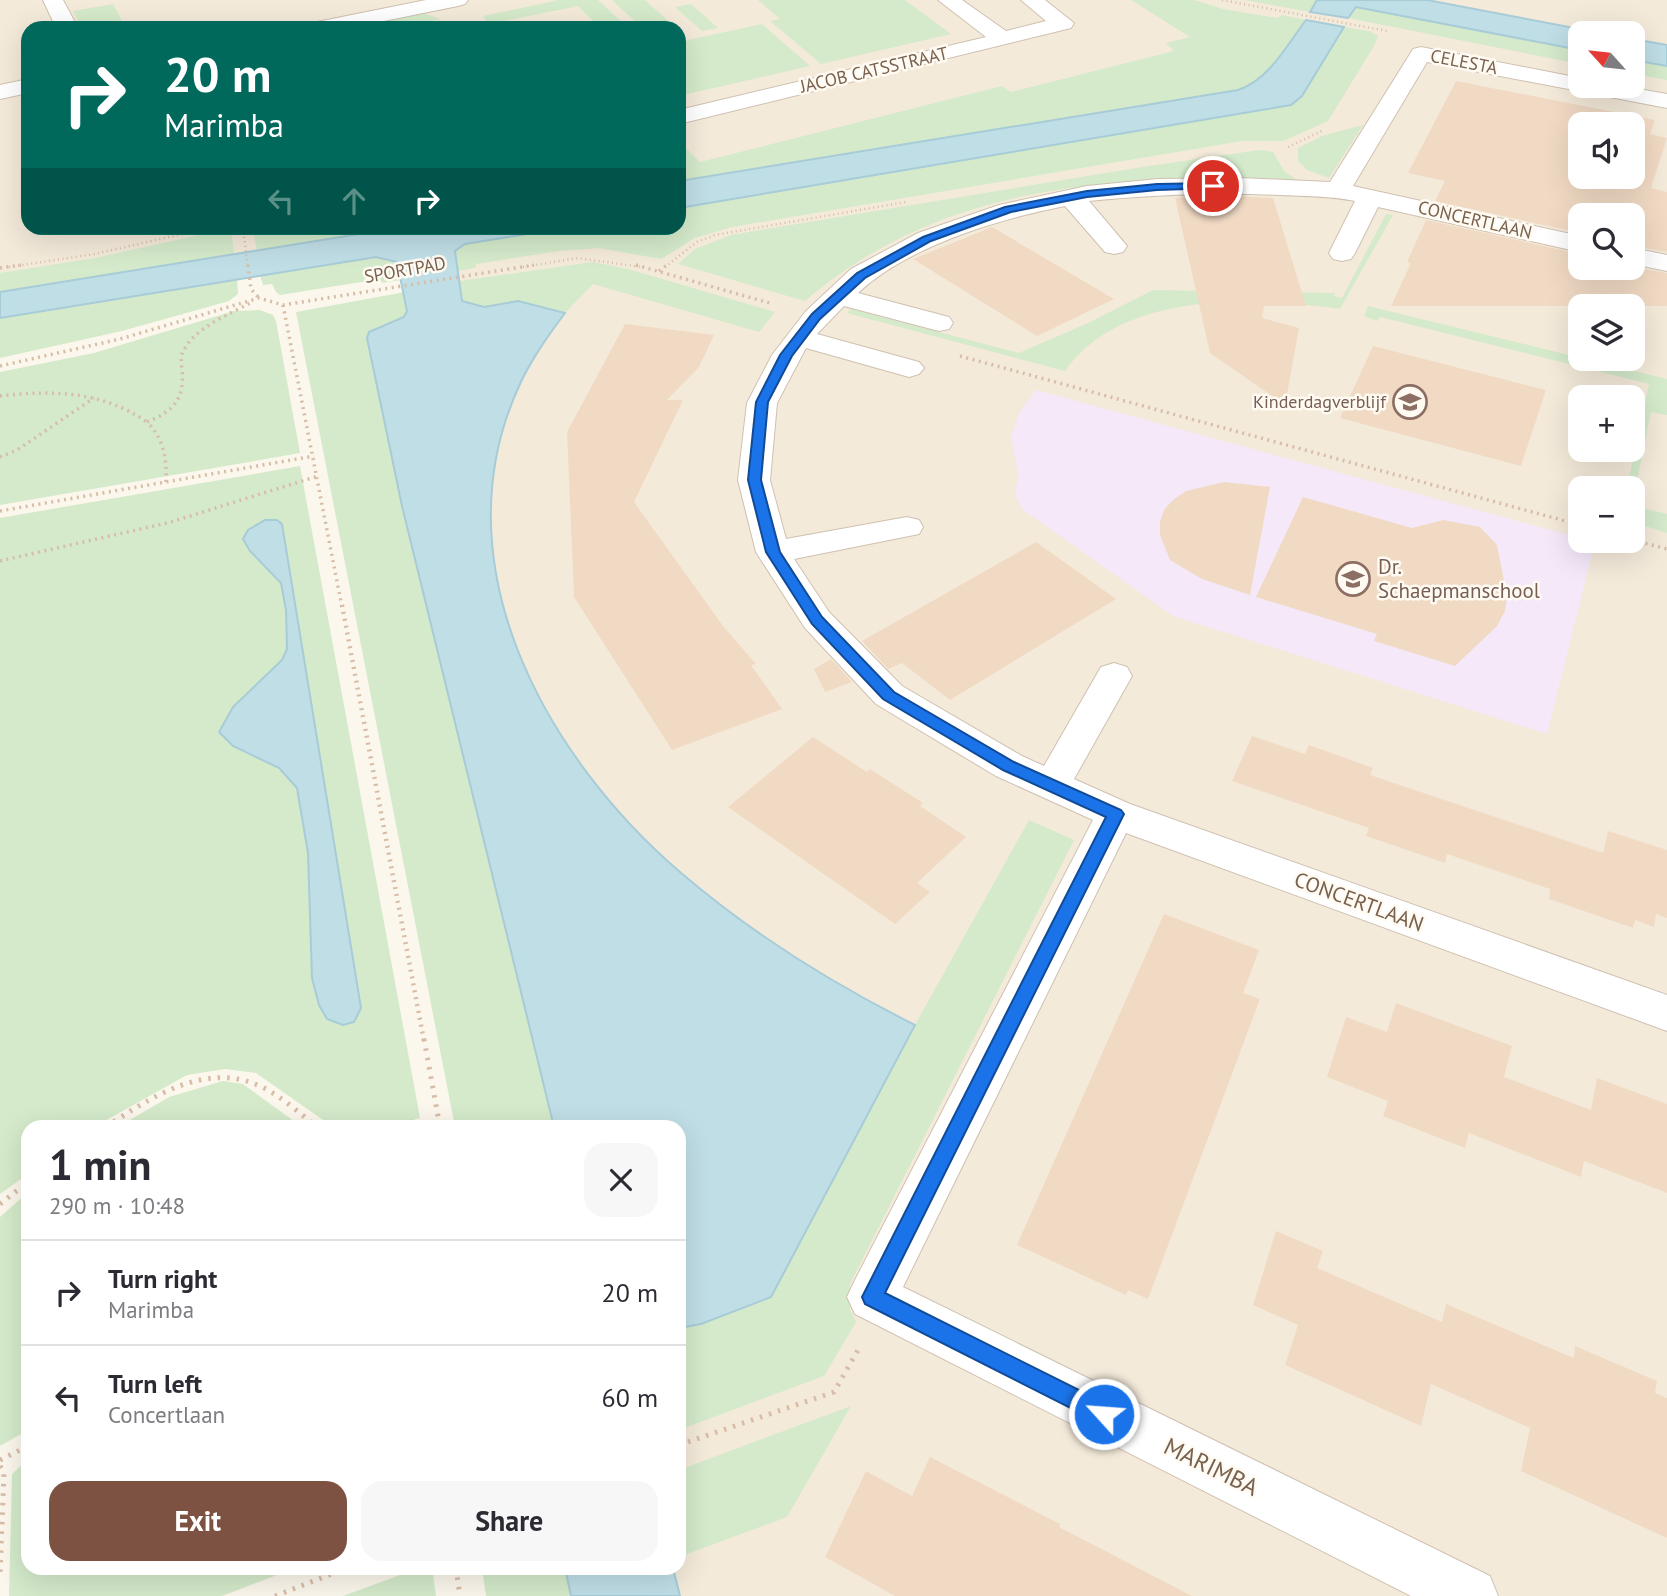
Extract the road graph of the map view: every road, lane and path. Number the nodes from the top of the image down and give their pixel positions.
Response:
1 (53, 0) edge
2 (948, 0) edge
3 (1031, 0) edge
4 (1222, 0) edge
5 (456, 7) edge
6 (64, 21) edge
7 (363, 21) edge
8 (1396, 33) dead end
9 (1003, 39) junction
10 (1568, 83) edge
11 (21, 88) edge
12 (0, 92) edge
13 (1645, 97) edge
14 (1667, 101) edge
15 (686, 115) edge
16 (1354, 194) junction
17 (1071, 197) junction
18 (178, 235) edge
19 (244, 235) edge
20 (1568, 241) edge
21 (1114, 246) dead end
22 (1342, 253) dead end
23 (1645, 258) edge
24 (1667, 263) edge
25 (0, 268) edge
26 (259, 298) junction
27 (283, 305) junction
28 (819, 317) junction
29 (939, 323) dead end
30 (950, 354) dead end
31 (0, 366) edge
32 (909, 368) dead end
33 (0, 396) edge
34 (95, 397) junction
35 (147, 422) junction
36 (314, 456) junction
37 (0, 457) edge
38 (318, 476) junction
39 (166, 482) junction
40 (0, 511) edge
41 (1568, 522) edge
42 (907, 527) dead end
43 (1645, 543) edge
44 (1667, 549) edge
45 (773, 552) junction
46 (0, 561) edge
47 (1114, 676) dead end
48 (1052, 786) junction
49 (1116, 814) junction
50 (1667, 1013) edge
51 (119, 1120) edge
52 (307, 1120) edge
53 (439, 1120) edge
54 (21, 1188) edge
55 (0, 1204) edge
56 (884, 1305) junction
57 (686, 1442) edge
58 (21, 1450) edge
59 (0, 1460) edge
60 (0, 1466) edge
61 (0, 1574) edge
62 (329, 1575) edge
63 (457, 1575) edge
64 (275, 1596) edge
65 (460, 1596) edge
66 (1470, 1596) edge

1 - 6 street
2 - 9 street
3 - 9 street, JACOB CATSSTRAAT
4 - 8 path
5 - 7 street
9 - 15 street, JACOB CATSSTRAAT
10 - 16 street, CELESTA
11 - 12 street
13 - 14 street
16 - 17 street, CONCERTLAAN
16 - 20 street, CONCERTLAAN
16 - 22 street
17 - 21 street
17 - 28 street, CONCERTLAAN
18 - 25 path
19 - 26 path
23 - 24 street
26 - 27 path, SPORTPAD
26 - 31 path
26 - 35 path
27 - 28 path, SPORTPAD
27 - 36 path
28 - 29 street
28 - 32 street
28 - 45 street, CONCERTLAAN
30 - 41 path
33 - 34 path
34 - 35 path
34 - 37 path
35 - 39 path
36 - 38 path
36 - 39 path
38 - 46 path
38 - 53 path
39 - 40 path
42 - 45 street
43 - 44 path
45 - 48 street, CONCERTLAAN
47 - 48 street
48 - 49 street, CONCERTLAAN
49 - 50 street, CONCERTLAAN
49 - 56 street
51 - 52 path
54 - 55 path
56 - 57 path
56 - 66 street, MARIMBA
58 - 59 path
60 - 61 path
62 - 64 path
63 - 65 path

